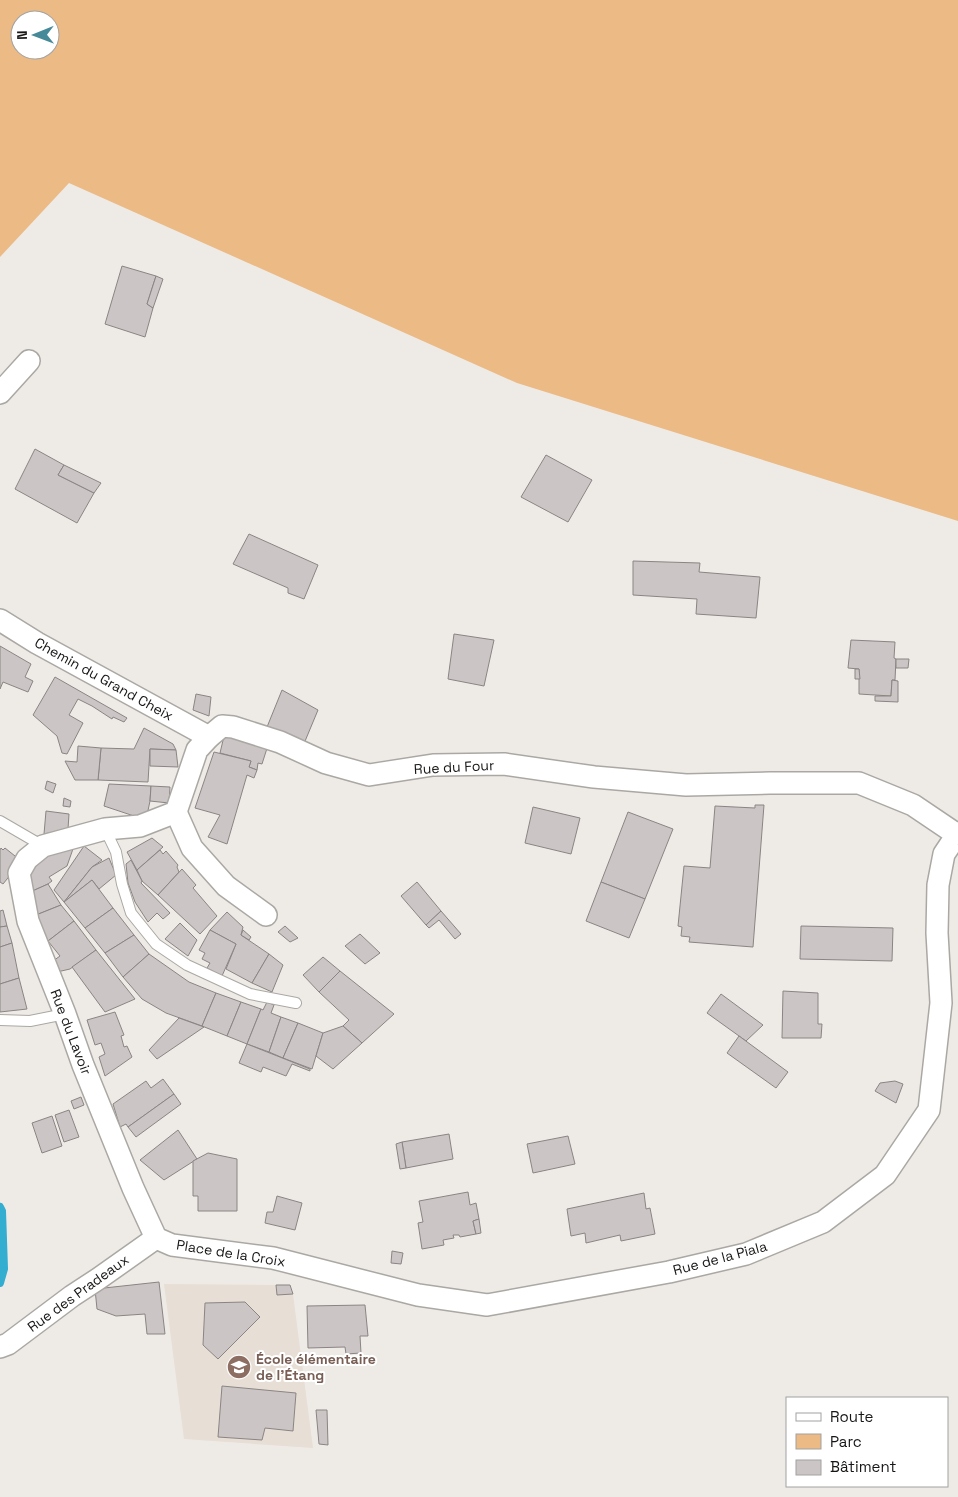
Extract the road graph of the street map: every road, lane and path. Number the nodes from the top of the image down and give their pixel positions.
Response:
1 (30, 361) dead end
2 (0, 393) edge
3 (0, 620) edge
4 (209, 737) junction
5 (176, 812) junction
6 (0, 821) edge
7 (105, 829) junction
8 (957, 834) edge
9 (43, 846) junction
10 (266, 915) dead end
11 (296, 1003) dead end
12 (65, 1014) junction
13 (0, 1020) edge
14 (156, 1238) junction
15 (418, 1296) joint
16 (0, 1347) edge

1 - 2 street
3 - 4 street, Chemin du Grand Cheix
4 - 5 street
4 - 8 street, Rue du Four
5 - 7 street
5 - 10 street
6 - 9 lane
7 - 9 street
7 - 11 lane
8 - 15 street, Rue de la Piala
9 - 12 street, Rue du Lavoir
12 - 13 lane
12 - 14 street, Rue du Lavoir
14 - 15 street, Place de la Croix
14 - 16 street, Rue des Pradeaux

